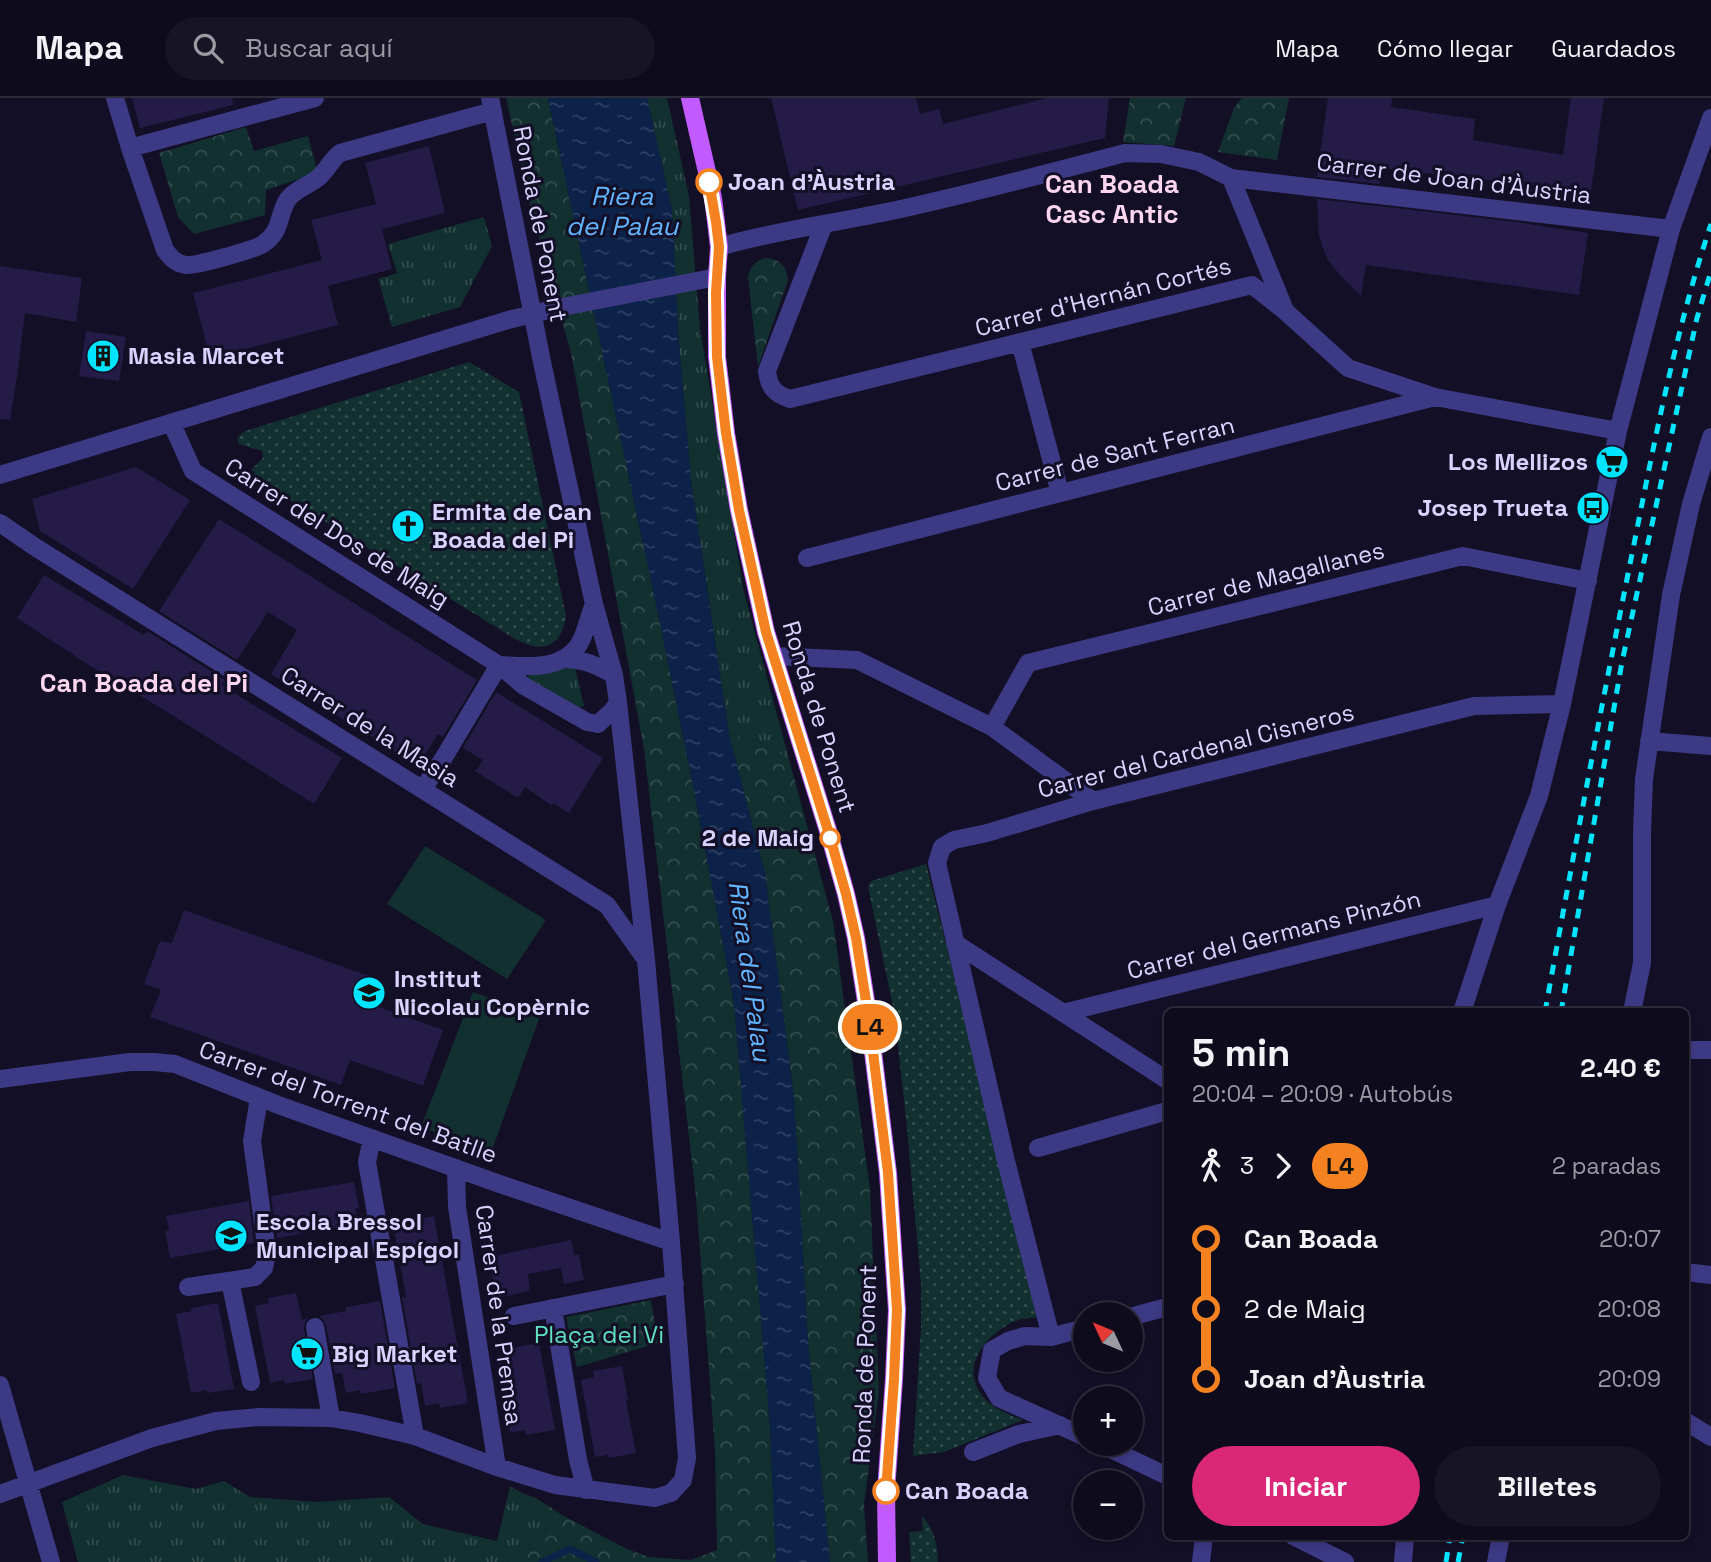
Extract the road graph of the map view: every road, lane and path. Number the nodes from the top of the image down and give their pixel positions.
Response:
1 (115, 98) edge
2 (315, 98) edge
3 (690, 98) edge
4 (491, 104) edge
5 (1711, 118) edge
6 (130, 148) junction
7 (1231, 178) junction
8 (824, 224) junction
9 (1671, 229) junction
10 (719, 247) junction
11 (717, 277) junction
12 (1285, 311) junction
13 (532, 314) junction
14 (1020, 342) junction
15 (1435, 397) junction
16 (172, 424) junction
17 (1618, 431) junction
18 (1710, 445) edge
19 (0, 475) edge
20 (1060, 493) junction
21 (0, 523) edge
22 (807, 558) dead end
23 (1588, 581) junction
24 (594, 604) junction
25 (773, 656) junction
26 (565, 659) junction
27 (499, 665) junction
28 (614, 675) junction
29 (618, 702) junction
30 (1562, 704) junction
31 (992, 727) junction
32 (1649, 741) junction
33 (1711, 746) edge
34 (423, 789) junction
35 (1093, 801) junction
36 (638, 898) junction
37 (607, 905) junction
38 (1497, 905) junction
39 (955, 943) junction
40 (646, 960) junction
41 (1463, 1008) edge
42 (1633, 1008) edge
43 (1063, 1013) junction
44 (1689, 1050) edge
45 (1711, 1050) edge
46 (1164, 1078) edge
47 (0, 1079) edge
48 (259, 1098) junction
49 (1164, 1112) edge
50 (372, 1138) junction
51 (1038, 1148) dead end
52 (456, 1168) junction
53 (671, 1242) junction
54 (1689, 1272) edge
55 (1711, 1275) edge
56 (230, 1281) junction
57 (675, 1284) junction
58 (188, 1287) dead end
59 (553, 1308) junction
60 (1164, 1308) edge
61 (1143, 1313) edge
62 (514, 1316) dead end
63 (315, 1327) dead end
64 (1073, 1331) edge
65 (1051, 1337) junction
66 (251, 1382) dead end
67 (0, 1385) edge
68 (331, 1418) junction
69 (1689, 1423) edge
70 (1060, 1425) junction
71 (1073, 1431) edge
72 (415, 1436) junction
73 (1711, 1437) edge
74 (973, 1452) dead end
75 (1125, 1456) edge
76 (497, 1468) junction
77 (1164, 1475) edge
78 (28, 1485) junction
79 (586, 1490) junction
80 (0, 1494) edge
81 (1204, 1540) edge
82 (1301, 1540) edge
83 (1405, 1540) edge
84 (1500, 1540) edge
85 (51, 1562) edge
86 (887, 1562) edge
87 (1201, 1562) edge
88 (1345, 1562) edge
89 (1403, 1562) edge
90 (1496, 1562) edge

1 - 6 street
2 - 6 street
3 - 10 main road, Ronda de Ponent
4 - 6 street
4 - 13 street, Ronda de Ponent
5 - 9 street
7 - 8 street, Carrer de Joan d'Àustria
7 - 9 street, Carrer de Joan d'Àustria
7 - 12 street
8 - 10 street, Carrer de Joan d'Àustria
8 - 14 street, Carrer d'Hernán Cortés
9 - 17 street
10 - 11 main road, Ronda de Ponent
11 - 13 street
11 - 25 main road, Ronda de Ponent
12 - 14 street, Carrer d'Hernán Cortés
12 - 15 street, Carrer d'Hernán Cortés
13 - 16 street
13 - 24 street, Ronda de Ponent
14 - 20 street
15 - 17 street, Carrer d'Hernán Cortés
15 - 20 street, Carrer de Sant Ferran
16 - 19 street
16 - 27 street, Carrer del Dos de Maig
17 - 23 street
18 - 32 street
20 - 22 street, Carrer de Sant Ferran
21 - 34 street, Carrer de la Masia
23 - 30 street
23 - 31 street, Carrer de Magallanes
24 - 26 street
24 - 28 street, Ronda de Ponent
25 - 31 street
25 - 86 main road, Ronda de Ponent
26 - 27 street
26 - 28 street
27 - 29 street, Carrer del Dos de Maig
27 - 34 street
28 - 29 street, Ronda de Ponent
29 - 36 street, Ronda de Ponent
30 - 35 street, Carrer del Cardenal Cisneros
30 - 38 street
31 - 35 street
32 - 33 street
32 - 42 street
34 - 37 street, Carrer de la Masia
35 - 39 street, Carrer del Cardenal Cisneros
36 - 37 street
36 - 40 street, Ronda de Ponent
37 - 40 street, Carrer de la Masia
38 - 41 street
38 - 43 street, Carrer del Germans Pinzón
39 - 43 street
39 - 65 street
40 - 53 street, Ronda de Ponent
43 - 46 street
44 - 45 street
47 - 48 street, Carrer del Torrent del Batlle
48 - 50 street, Carrer del Torrent del Batlle
48 - 56 street
49 - 51 street
50 - 52 street, Carrer del Torrent del Batlle
50 - 72 street
52 - 53 street, Carrer del Torrent del Batlle
52 - 76 street, Carrer de la Premsa
53 - 57 street, Ronda de Ponent
54 - 55 street
56 - 58 street
56 - 66 street
57 - 59 street
57 - 79 street, Ronda de Ponent
59 - 62 street
59 - 79 street
60 - 61 street
63 - 68 street
64 - 65 street
65 - 70 street
67 - 78 street
68 - 72 street
68 - 78 street
69 - 73 street
70 - 71 street
70 - 74 street
72 - 76 street
75 - 77 street
76 - 79 street
78 - 80 street
78 - 85 street
81 - 87 street
82 - 88 street
83 - 89 street
84 - 90 street

